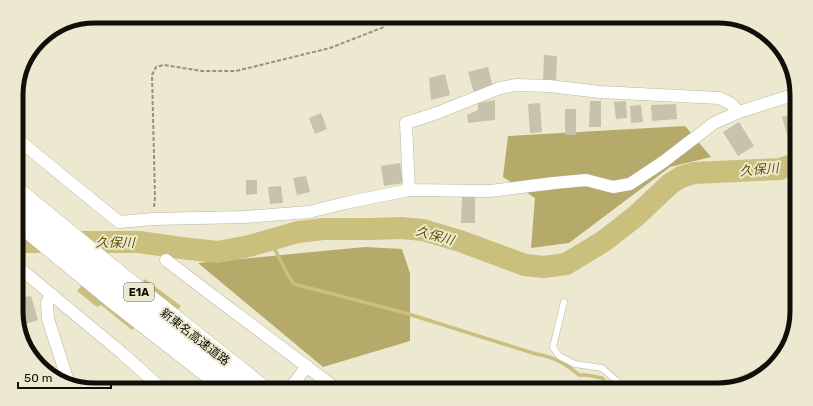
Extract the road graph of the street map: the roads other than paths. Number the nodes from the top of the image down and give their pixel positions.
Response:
1 (790, 96) edge
2 (739, 112) junction
3 (23, 144) edge
4 (409, 190) junction
5 (23, 198) edge
6 (23, 224) edge
7 (166, 260) dead end
8 (23, 271) edge
9 (51, 294) junction
10 (564, 302) dead end
11 (307, 366) junction
12 (67, 377) edge
13 (155, 383) edge
14 (222, 383) edge
15 (253, 383) edge
16 (294, 383) edge
17 (329, 383) edge
18 (619, 383) edge

1 - 2 street
2 - 4 street
2 - 4 street
3 - 4 street
5 - 15 highway, 新東名高速道路 / E1A
6 - 14 highway, 新東名高速道路 / E1A
7 - 11 street
8 - 9 street
9 - 12 street
9 - 13 street
10 - 18 lane
11 - 16 street
11 - 17 street

